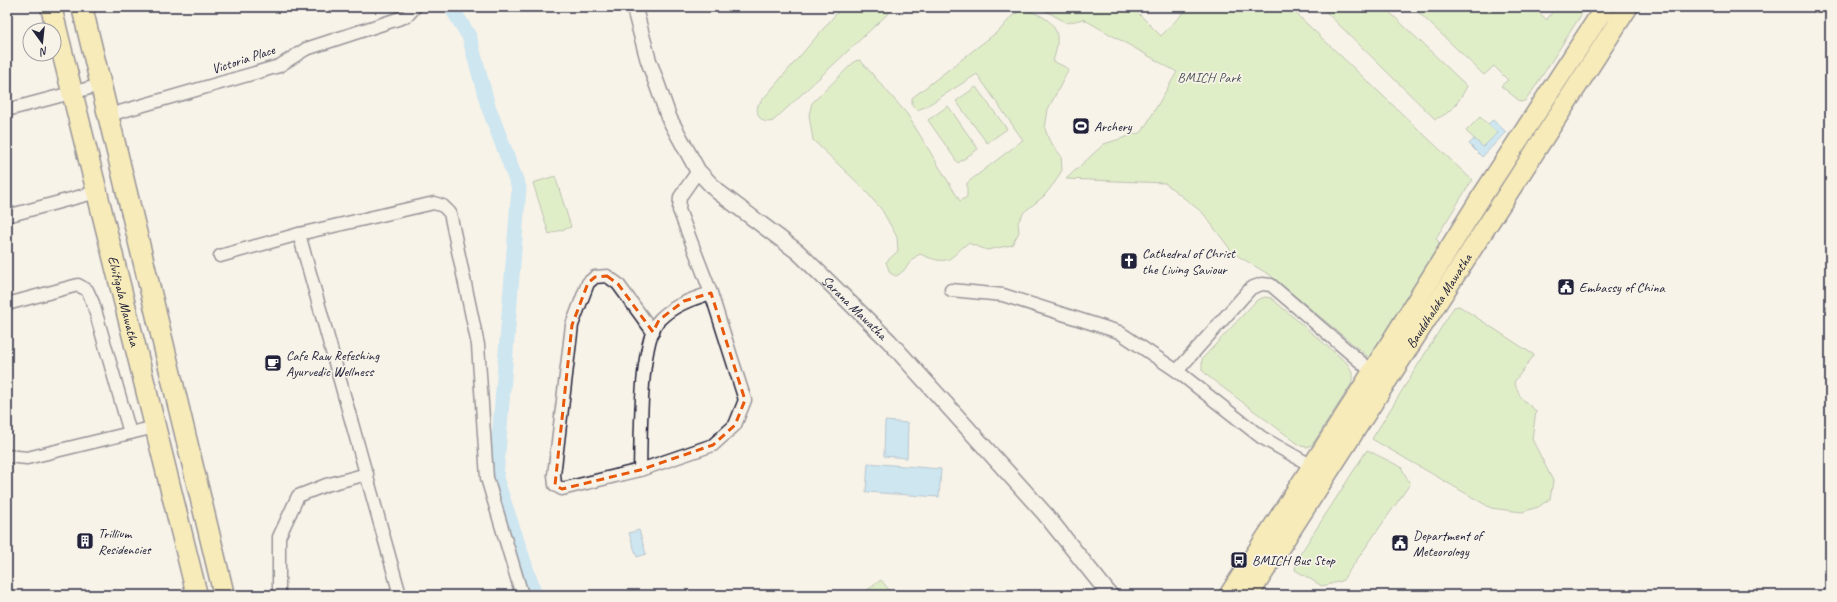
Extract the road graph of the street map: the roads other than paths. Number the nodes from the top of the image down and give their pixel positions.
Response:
1 (51, 7) edge
2 (82, 7) edge
3 (634, 7) edge
4 (1606, 7) edge
5 (1628, 7) edge
6 (411, 11) edge
7 (101, 86) junction
8 (72, 94) junction
9 (7, 110) edge
10 (109, 115) junction
11 (698, 171) junction
12 (97, 192) junction
13 (7, 216) edge
14 (299, 234) junction
15 (220, 256) dead end
16 (951, 290) dead end
17 (711, 293) junction
18 (7, 304) edge
19 (653, 332) junction
20 (1177, 371) junction
21 (1380, 378) junction
22 (155, 427) junction
23 (130, 433) junction
24 (7, 456) edge
25 (1312, 466) junction
26 (640, 470) junction
27 (367, 474) junction
28 (222, 586) edge
29 (196, 590) edge
30 (279, 595) edge
31 (400, 595) edge
32 (522, 595) edge
33 (1110, 595) edge
34 (1229, 595) edge
35 (1249, 595) edge

1 - 8 highway, Elvitigala Mawatha
2 - 7 highway, Elvitigala Mawatha
3 - 11 street, Sarana Mawatha
4 - 21 main road, Bauddhaloka Mawatha
5 - 21 main road, Bauddhaloka Mawatha
6 - 10 street, Victoria Place
7 - 8 street
7 - 10 highway, Elvitigala Mawatha
8 - 9 street
8 - 12 highway, Elvitigala Mawatha
10 - 28 highway, Elvitigala Mawatha
11 - 17 street
11 - 33 street, Sarana Mawatha
12 - 13 street
12 - 22 highway, Elvitigala Mawatha
14 - 15 street
14 - 27 street
14 - 32 street
16 - 20 street
17 - 19 street
17 - 26 street
18 - 23 street
19 - 26 street
19 - 26 street
20 - 21 street
20 - 25 street
21 - 25 main road, Bauddhaloka Mawatha
21 - 35 main road, Bauddhaloka Mawatha
22 - 23 street
22 - 29 highway, Elvitigala Mawatha
23 - 24 street
25 - 34 main road, Bauddhaloka Mawatha
27 - 30 street
27 - 31 street
28 - 29 highway

